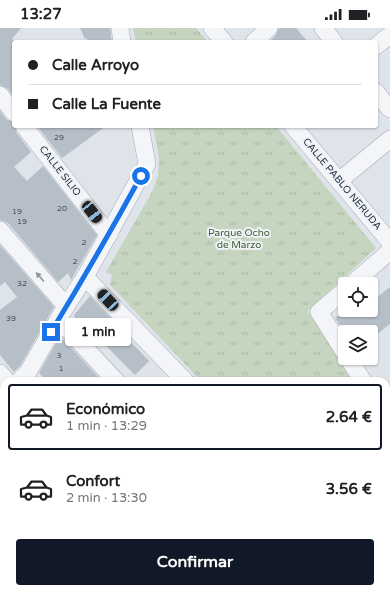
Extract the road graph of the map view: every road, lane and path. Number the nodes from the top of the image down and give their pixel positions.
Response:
1 (120, 28) edge
2 (212, 28) edge
3 (269, 28) edge
4 (323, 28) edge
5 (390, 35) edge
6 (122, 40) edge
7 (222, 40) edge
8 (256, 40) edge
9 (332, 40) edge
10 (378, 44) edge
11 (378, 94) edge
12 (0, 95) edge
13 (390, 109) edge
14 (12, 110) edge
15 (26, 128) edge
16 (140, 128) edge
17 (295, 128) edge
18 (390, 139) edge
19 (339, 181) junction
20 (0, 230) edge
21 (109, 235) junction
22 (390, 242) edge
23 (390, 251) edge
24 (86, 277) junction
25 (360, 277) edge
26 (338, 296) edge
27 (62, 313) junction
28 (338, 342) edge
29 (353, 365) edge
30 (28, 377) edge
31 (113, 377) edge
32 (181, 377) edge
33 (360, 377) edge

1 - 6 street
2 - 7 street
3 - 8 street
4 - 9 street
5 - 10 street
11 - 13 street
12 - 14 street
15 - 21 street, CALLE SILIO
16 - 21 street
17 - 19 street, CALLE PABLO NERUDA
18 - 19 street
19 - 22 street, CALLE PABLO NERUDA
27 -> 20 street
21 - 24 street
23 - 25 street
24 - 27 street
24 - 32 street
26 - 28 street
27 - 30 street
27 - 31 street
29 - 33 street

